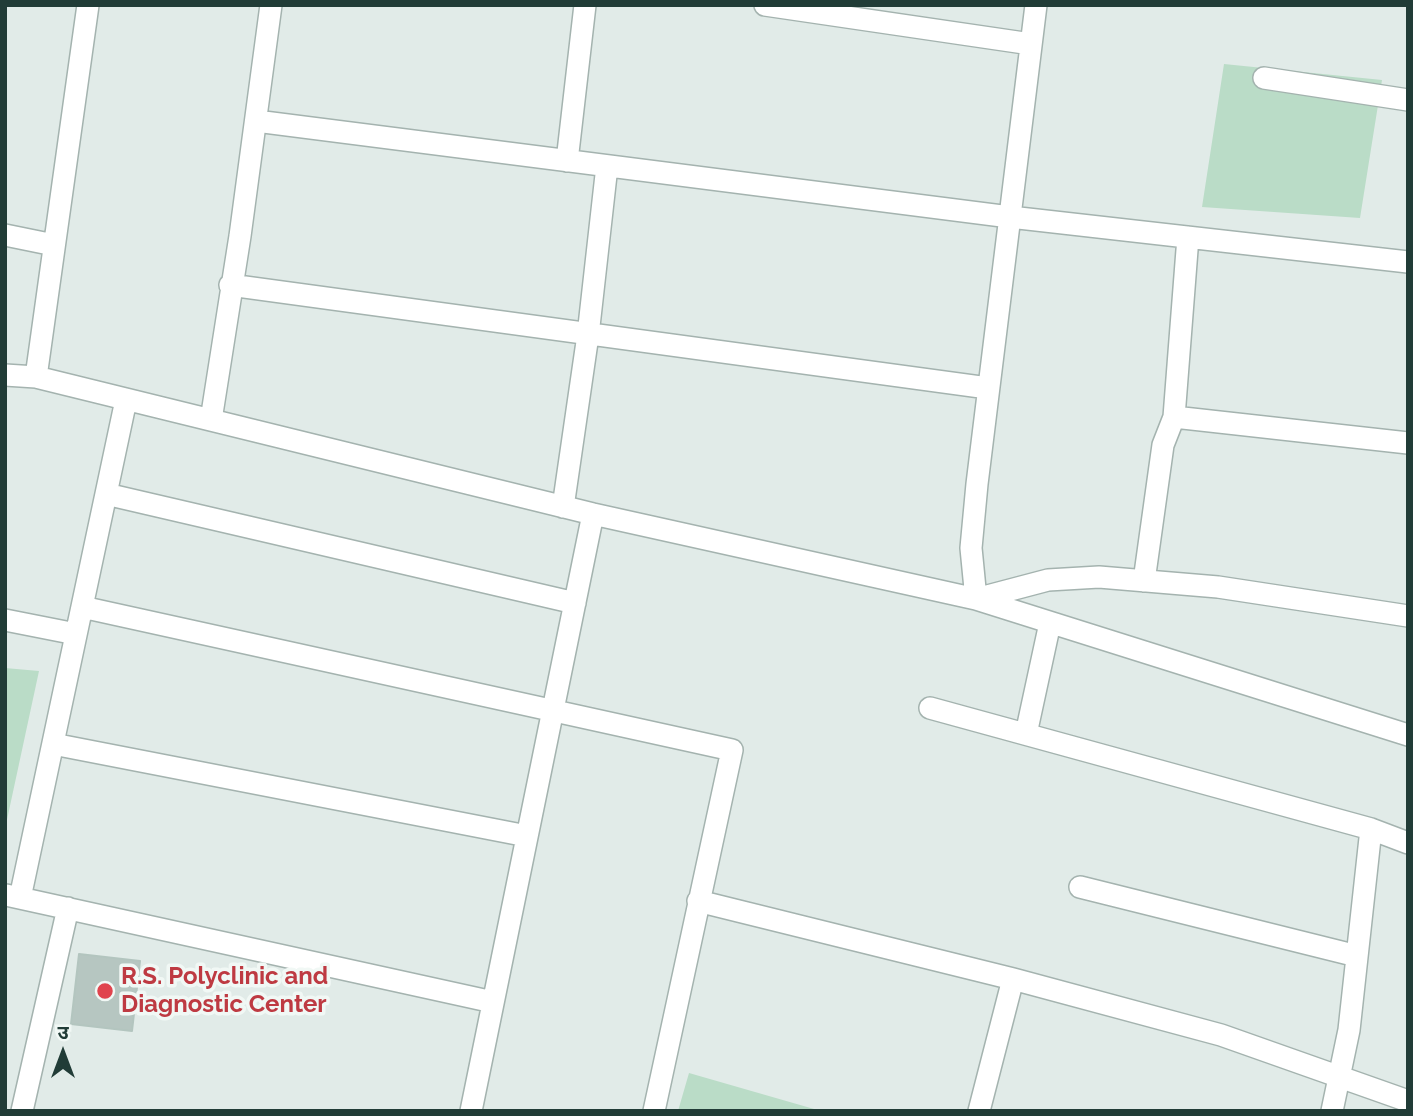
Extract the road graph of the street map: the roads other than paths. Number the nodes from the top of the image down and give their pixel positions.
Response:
1 (88, 5) edge
2 (271, 5) edge
3 (585, 5) edge
4 (765, 5) edge
5 (1036, 5) edge
6 (1031, 44) junction
7 (1264, 78) dead end
8 (1408, 100) edge
9 (256, 121) junction
10 (567, 160) junction
11 (607, 166) junction
12 (1010, 216) junction
13 (5, 235) edge
14 (1188, 237) junction
15 (54, 245) junction
16 (1408, 262) edge
17 (230, 285) junction
18 (588, 335) junction
19 (5, 375) edge
20 (36, 377) junction
21 (988, 388) junction
22 (126, 400) junction
23 (1174, 417) junction
24 (211, 420) junction
25 (1408, 443) edge
26 (106, 494) junction
27 (563, 507) junction
28 (593, 514) junction
29 (1144, 581) junction
30 (976, 599) junction
31 (575, 603) junction
32 (82, 607) junction
33 (1408, 616) edge
34 (5, 620) edge
35 (1050, 622) junction
36 (76, 634) junction
37 (930, 708) dead end
38 (553, 711) junction
39 (1026, 734) junction
40 (1408, 735) edge
41 (53, 744) junction
42 (1371, 829) junction
43 (527, 836) junction
44 (1408, 843) edge
45 (1080, 887) dead end
46 (12, 896) edge
47 (698, 901) junction
48 (68, 908) junction
49 (1357, 956) junction
50 (1013, 979) junction
51 (493, 1002) junction
52 (1339, 1077) junction
53 (1408, 1101) edge
54 (22, 1111) edge
55 (471, 1111) edge
56 (654, 1111) edge
57 (979, 1111) edge
58 (1332, 1111) edge

1 - 15 street
2 - 9 street
3 - 10 street
4 - 6 street
5 - 6 street
6 - 12 street
7 - 8 street
9 - 10 street
9 - 17 street
10 - 11 street
11 - 12 street
11 - 18 street
12 - 14 street
12 - 21 street
13 - 15 street
14 - 16 street
14 - 23 street
15 - 20 street
17 - 18 street
17 - 24 street
18 - 21 street
18 - 27 street
19 - 20 street
20 - 22 street
21 - 30 street
22 - 24 street
22 - 26 street
23 - 25 street
23 - 29 street
24 - 27 street
26 - 31 street
26 - 32 street
27 - 28 street
28 - 30 street
28 - 31 street
29 - 30 street
29 - 33 street
30 - 35 street
31 - 38 street
32 - 36 street
32 - 38 street
34 - 36 street
35 - 39 street
35 - 40 street
36 - 41 street
37 - 39 street
38 - 43 street
38 - 47 street
39 - 42 street
41 - 43 street
41 - 46 street
42 - 44 street
42 - 49 street
43 - 51 street
45 - 49 street
46 - 48 street
47 - 50 street
47 - 56 street
48 - 51 street
48 - 54 street
49 - 52 street
50 - 52 street
50 - 57 street
51 - 55 street
52 - 53 street
52 - 58 street

